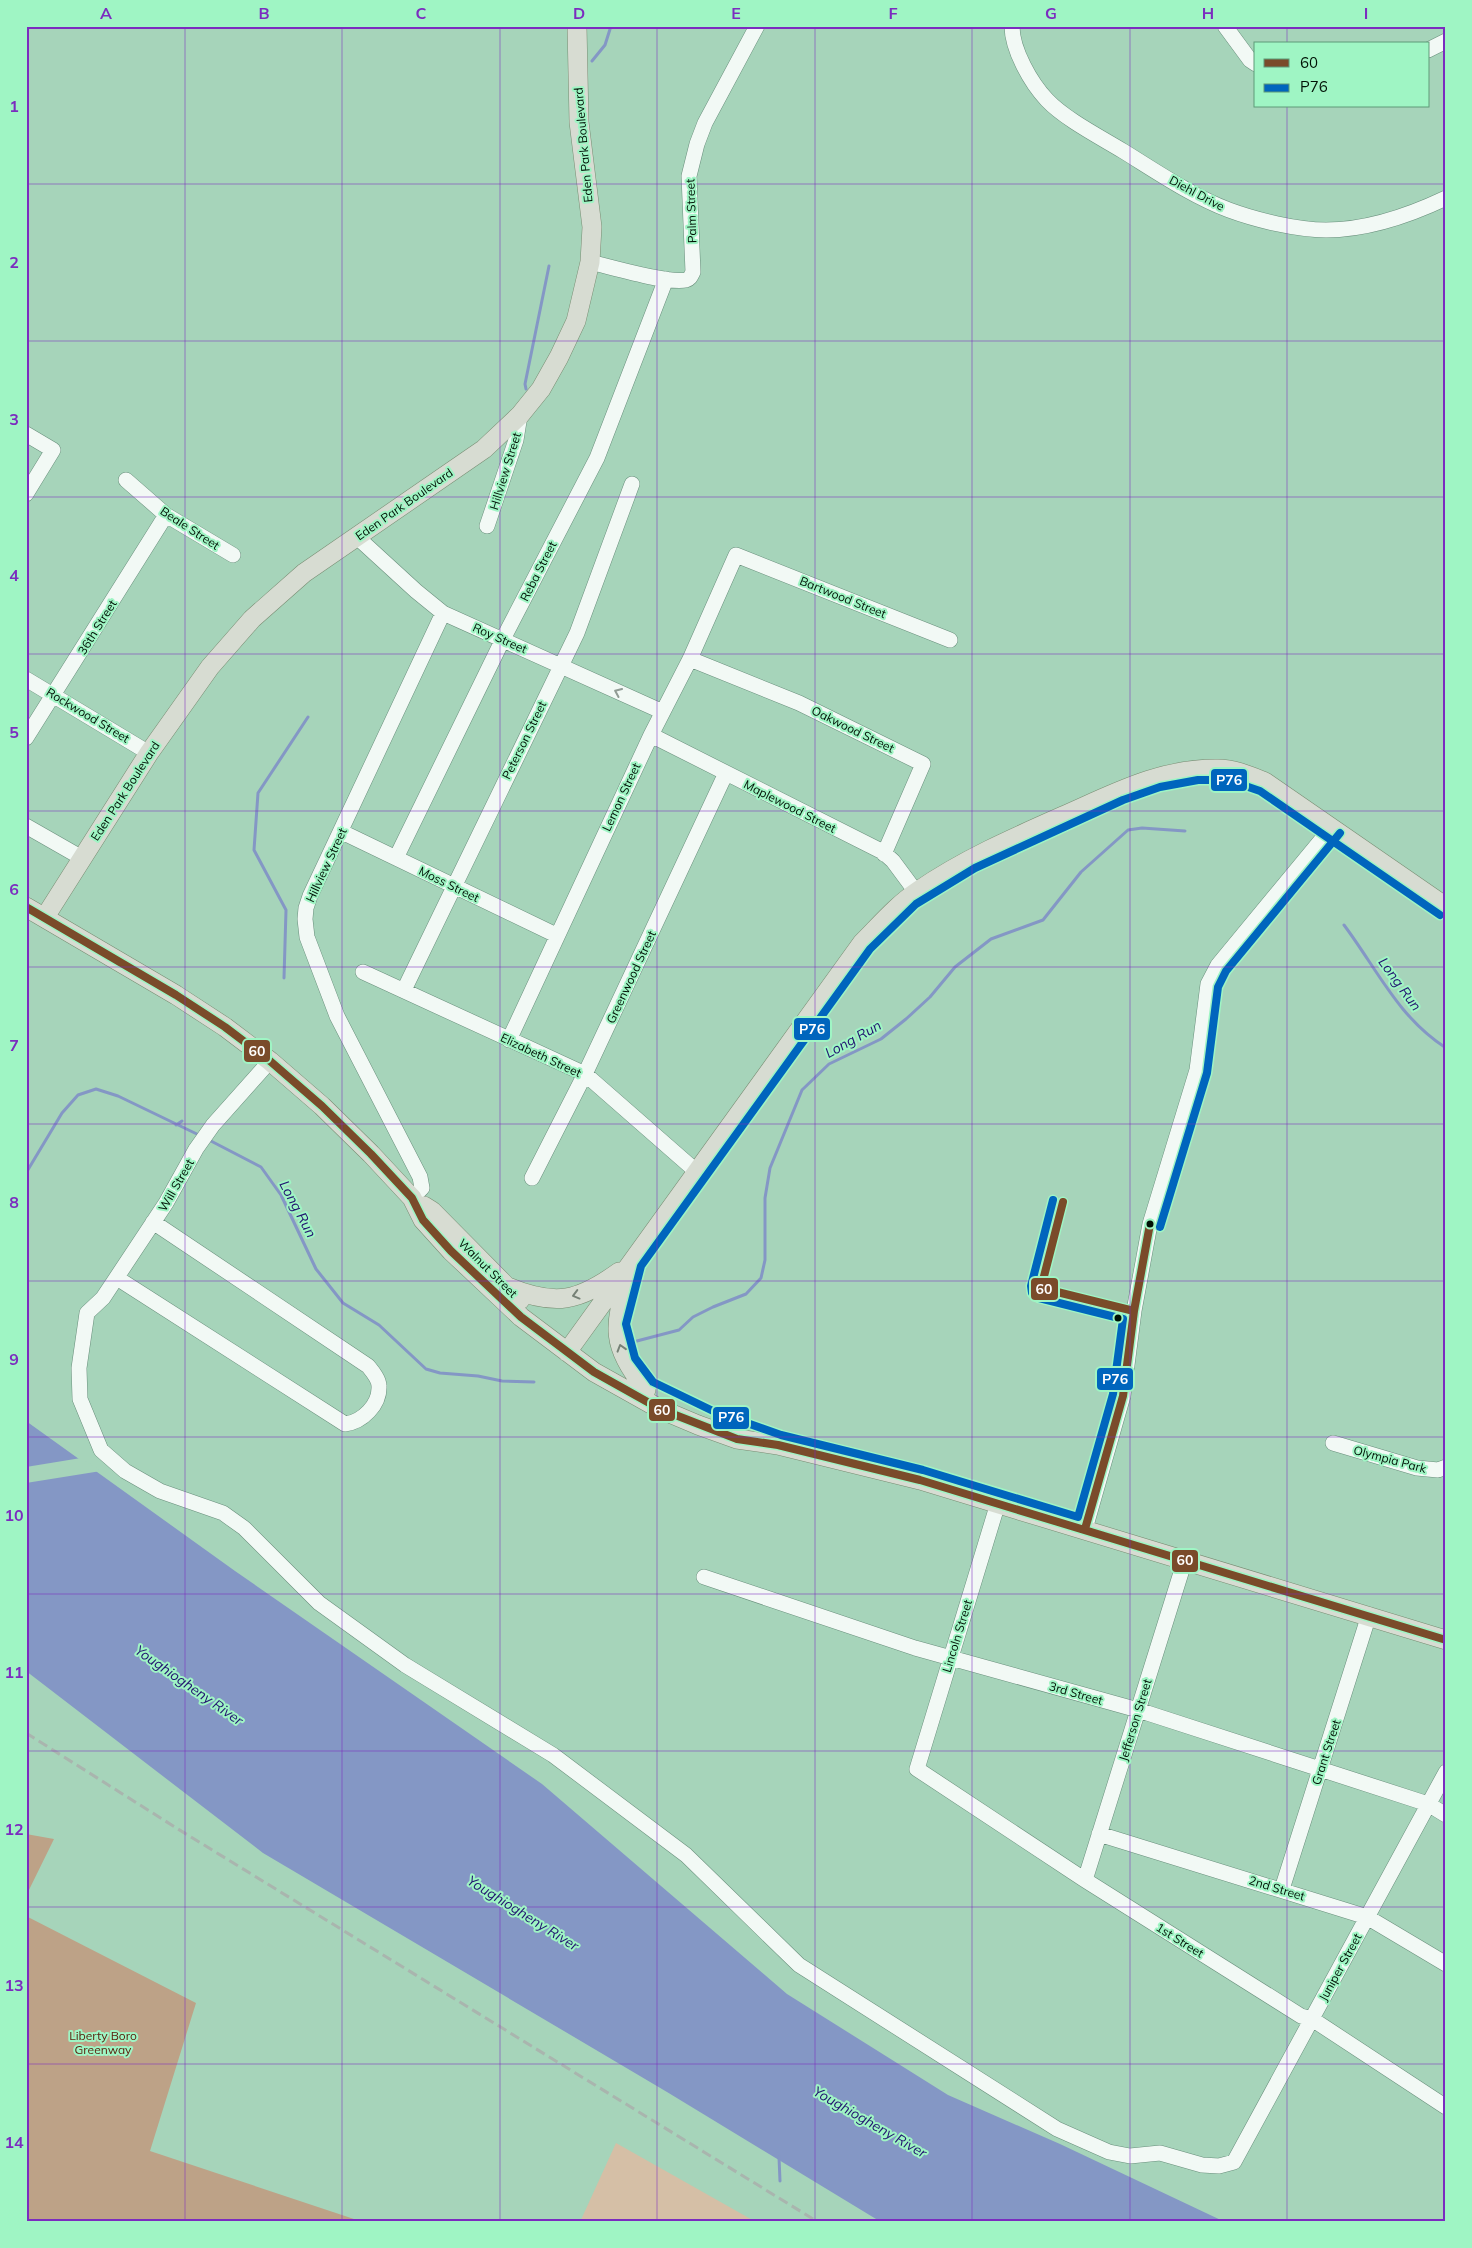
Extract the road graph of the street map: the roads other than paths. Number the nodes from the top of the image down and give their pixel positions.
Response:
1 (578, 26) edge
2 (757, 26) edge
3 (1012, 26) edge
4 (1225, 26) edge
5 (1446, 41) edge
6 (1430, 49) edge
7 (1254, 63) edge
8 (1446, 198) edge
9 (590, 262) junction
10 (666, 279) junction
11 (520, 416) junction
12 (26, 434) edge
13 (126, 480) dead end
14 (632, 484) dead end
15 (26, 494) edge
16 (166, 515) junction
17 (487, 526) dead end
18 (357, 537) junction
19 (233, 555) dead end
20 (736, 555) joint
21 (443, 613) junction
22 (503, 638) junction
23 (950, 640) dead end
24 (690, 659) junction
25 (560, 666) junction
26 (26, 679) edge
27 (54, 695) junction
28 (662, 712) junction
29 (650, 735) junction
30 (26, 738) edge
31 (148, 753) junction
32 (726, 773) junction
33 (26, 826) edge
34 (1332, 828) junction
35 (342, 832) junction
36 (884, 854) junction
37 (82, 858) junction
38 (396, 858) junction
39 (453, 886) junction
40 (916, 892) junction
41 (26, 907) edge
42 (1446, 907) edge
43 (45, 917) junction
44 (556, 935) junction
45 (363, 972) dead end
46 (404, 990) junction
47 (509, 1040) junction
48 (270, 1061) junction
49 (585, 1074) junction
50 (697, 1172) junction
51 (532, 1178) dead end
52 (412, 1198) junction
53 (153, 1222) junction
54 (632, 1262) junction
55 (117, 1278) junction
56 (506, 1286) junction
57 (571, 1348) junction
58 (646, 1390) junction
59 (1333, 1443) dead end
60 (778, 1445) junction
61 (1446, 1467) edge
62 (998, 1503) junction
63 (1085, 1529) junction
64 (1184, 1560) junction
65 (704, 1577) dead end
66 (1369, 1615) junction
67 (1446, 1640) edge
68 (951, 1657) junction
69 (1138, 1710) junction
70 (917, 1769) joint
71 (1320, 1770) junction
72 (1446, 1772) edge
73 (1428, 1804) junction
74 (1446, 1815) edge
75 (1099, 1834) junction
76 (1085, 1880) junction
77 (1282, 1889) junction
78 (1367, 1917) junction
79 (1446, 1964) edge
80 (1312, 2019) junction
81 (1446, 2107) edge
82 (1234, 2162) joint

1 - 9 main road, Eden Park Boulevard
2 - 10 street, Palm Street
3 - 8 street, Diehl Drive
4 - 7 street
5 - 6 street
9 - 10 street, Palm Street
9 - 11 main road, Eden Park Boulevard
10 - 22 street, Reba Street
11 - 17 street, Hillview Street
11 - 18 main road, Eden Park Boulevard
12 - 15 street
13 - 16 street, Beale Street
14 - 25 street, Peterson Street
16 - 19 street, Beale Street
16 - 27 street, 36th Street
18 - 21 street, Roy Street
18 - 31 main road, Eden Park Boulevard
20 - 23 street, Bartwood Street
20 - 24 street, Lemon Street
21 - 22 street, Roy Street
21 - 35 street, Hillview Street
22 - 25 street, Roy Street
22 - 38 street, Reba Street
24 - 28 street, Lemon Street
24 - 36 street, Oakwood Street
28 -> 25 street, Roy Street
25 - 39 street, Peterson Street
26 - 27 street, Rockwood Street
27 - 30 street, 36th Street
27 - 31 street, Rockwood Street
28 - 29 street, Lemon Street
29 - 32 street, Maplewood Street
29 - 44 street, Lemon Street
31 - 37 main road, Eden Park Boulevard
32 - 36 street, Maplewood Street
32 - 49 street, Greenwood Street
33 - 37 street
34 - 40 main road
34 - 42 main road
34 - 63 street
35 - 38 street, Moss Street
35 - 52 street, Hillview Street
36 - 40 street, Maplewood Street
37 - 43 main road, Eden Park Boulevard
38 - 39 street, Moss Street
39 - 44 street, Moss Street
39 - 46 street, Peterson Street
40 - 50 main road
41 - 43 main road, Walnut Street
43 - 48 main road, Walnut Street
44 - 47 street, Lemon Street
45 - 46 street, Elizabeth Street
46 - 47 street, Elizabeth Street
47 - 49 street, Elizabeth Street
48 - 52 main road, Walnut Street
48 - 53 street, Will Street
49 - 50 street, Elizabeth Street
49 - 51 street, Greenwood Street
50 - 54 main road
52 - 56 main road, Walnut Street
52 - 57 main road, Walnut Street
53 - 55 street, Will Street
53 - 55 street
54 -> 56 main road
54 - 57 main road
58 -> 54 main road
55 - 82 street, Will Street
56 - 57 main road, Walnut Street
57 - 58 main road, Walnut Street
57 - 60 main road, Walnut Street
58 - 60 main road, Walnut Street
59 - 61 street, Olympia Park
60 - 62 main road, Walnut Street
62 - 63 main road, Walnut Street
62 - 68 street, Lincoln Street
63 - 64 main road, Walnut Street
64 - 66 main road, Walnut Street
64 - 69 street, Jefferson Street
65 - 68 street, 3rd Street
66 - 67 main road, Walnut Street
66 - 71 street, Grant Street
68 - 69 street, 3rd Street
68 - 70 street, Lincoln Street
69 - 71 street, 3rd Street
69 - 75 street, Jefferson Street
70 - 76 street, 1st Street
71 - 73 street, 3rd Street
71 - 77 street, Grant Street
72 - 73 street, Juniper Street
73 - 74 street, 3rd Street
73 - 78 street, Juniper Street
75 - 76 street, Jefferson Street
75 - 77 street, 2nd Street
76 - 80 street, 1st Street
77 - 78 street, 2nd Street
78 - 79 street, 2nd Street
78 - 80 street, Juniper Street
80 - 81 street, 1st Street
80 - 82 street, Juniper Street

